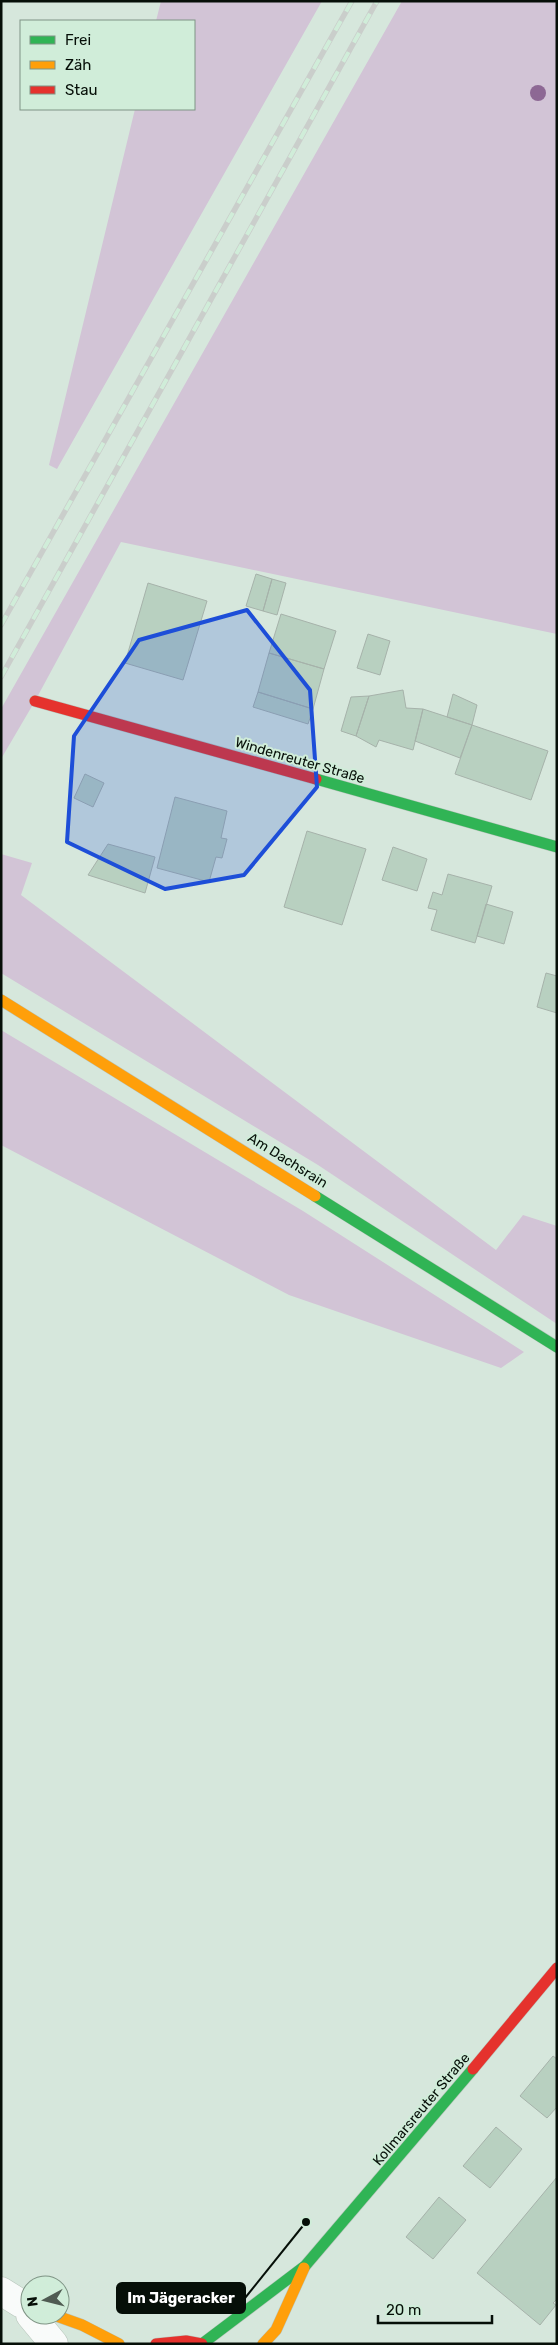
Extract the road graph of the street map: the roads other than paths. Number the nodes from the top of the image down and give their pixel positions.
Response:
1 (35, 701) dead end
2 (557, 847) edge
3 (1, 1000) edge
4 (557, 1348) edge
5 (557, 1968) edge
6 (305, 2266) junction
7 (70, 2321) edge
8 (38, 2325) edge
9 (54, 2344) edge
10 (119, 2344) edge
11 (156, 2344) edge
12 (202, 2344) edge
13 (262, 2344) edge

1 - 2 street, Windenreuter Straße
3 - 4 street, Am Dachsrain
5 - 6 street, Kollmarsreuter Straße
6 - 12 street
6 - 13 street
7 - 10 street
8 - 9 street
11 - 12 street

